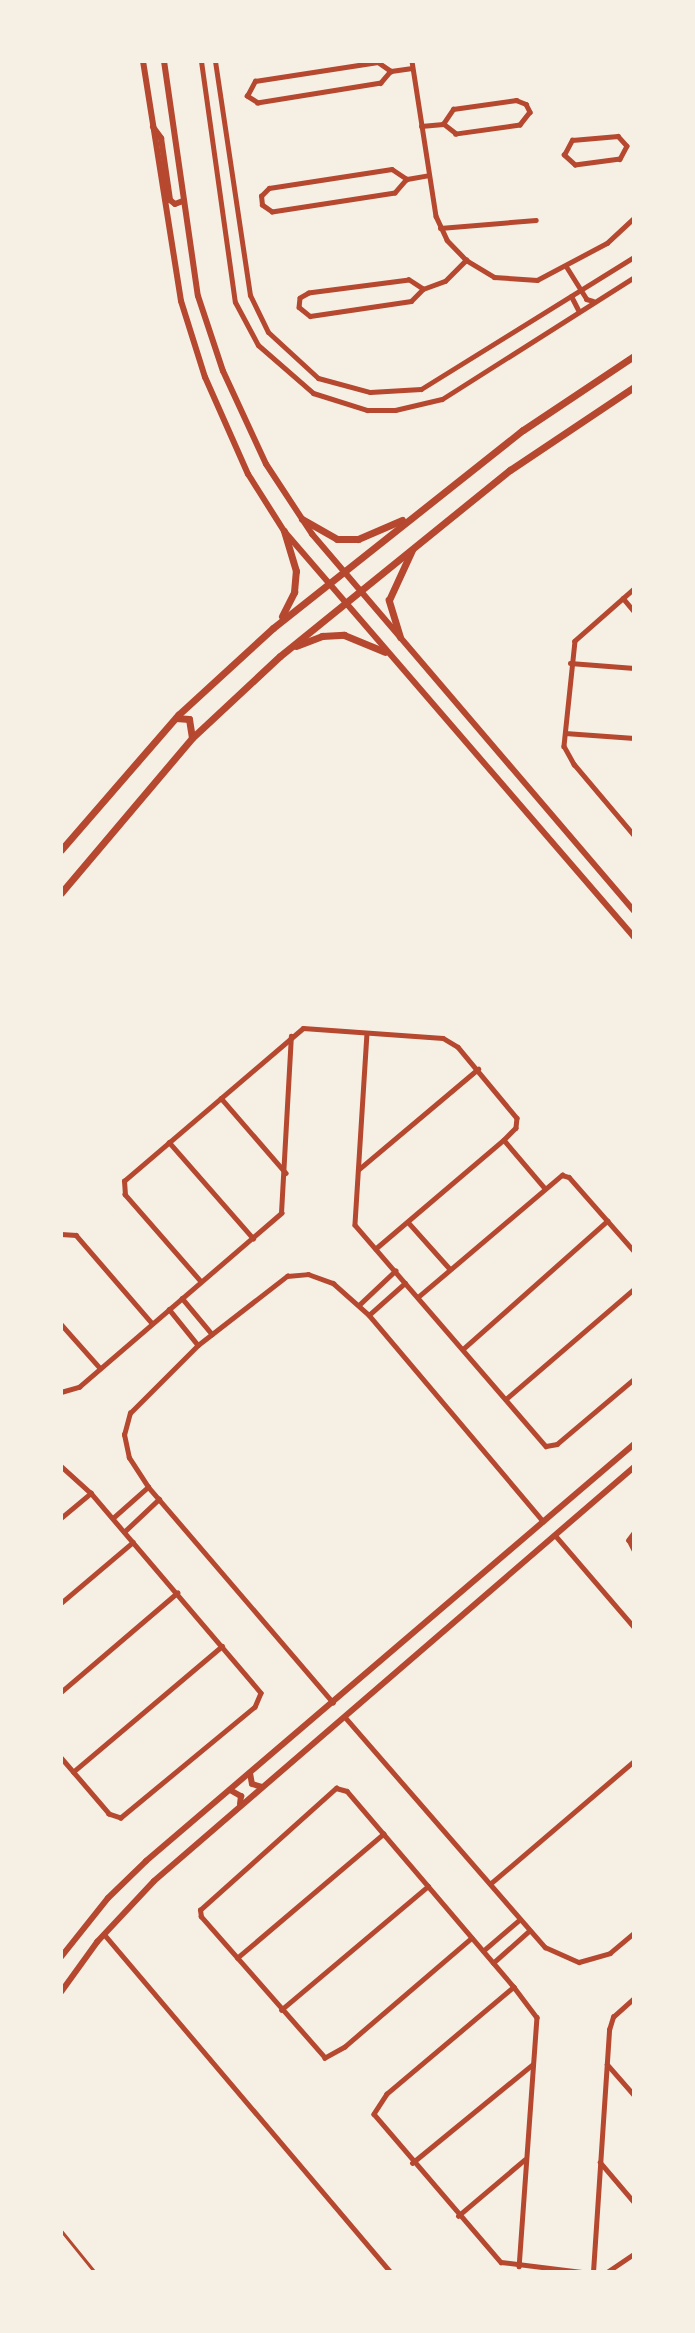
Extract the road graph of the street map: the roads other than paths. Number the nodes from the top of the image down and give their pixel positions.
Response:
1 (143, 61) edge
2 (164, 61) edge
3 (201, 61) edge
4 (215, 61) edge
5 (412, 64) edge
6 (216, 69) junction
7 (202, 71) junction
8 (391, 71) junction
9 (219, 86) junction
10 (205, 88) junction
11 (443, 124) junction
12 (152, 125) junction
13 (421, 126) junction
14 (631, 145) edge
15 (429, 176) junction
16 (407, 179) junction
17 (183, 201) junction
18 (634, 218) edge
19 (536, 219) dead end
20 (440, 228) junction
21 (634, 257) edge
22 (466, 260) junction
23 (566, 268) junction
24 (634, 277) edge
25 (583, 288) junction
26 (423, 289) junction
27 (570, 296) junction
28 (593, 302) junction
29 (579, 310) junction
30 (634, 356) edge
31 (634, 387) edge
32 (432, 501) junction
33 (302, 519) junction
34 (284, 531) junction
35 (414, 547) junction
36 (343, 571) junction
37 (328, 583) junction
38 (634, 589) edge
39 (358, 590) junction
40 (623, 598) junction
41 (343, 601) junction
42 (634, 611) edge
43 (273, 628) junction
44 (400, 637) junction
45 (385, 652) junction
46 (280, 656) junction
47 (570, 663) junction
48 (634, 668) edge
49 (176, 718) junction
50 (565, 733) junction
51 (192, 738) junction
52 (634, 738) edge
53 (634, 835) edge
54 (61, 850) edge
55 (61, 893) edge
56 (634, 911) edge
57 (634, 937) edge
58 (367, 1033) junction
59 (291, 1036) junction
60 (478, 1069) junction
61 (221, 1098) junction
62 (504, 1140) junction
63 (169, 1142) junction
64 (358, 1171) junction
65 (286, 1173) junction
66 (544, 1187) junction
67 (607, 1221) junction
68 (408, 1222) junction
69 (61, 1234) edge
70 (253, 1238) junction
71 (376, 1249) junction
72 (634, 1251) edge
73 (450, 1269) junction
74 (395, 1271) junction
75 (201, 1282) junction
76 (405, 1283) junction
77 (634, 1289) edge
78 (418, 1297) junction
79 (182, 1298) junction
80 (359, 1305) junction
81 (169, 1309) junction
82 (369, 1315) junction
83 (152, 1323) junction
84 (61, 1324) edge
85 (212, 1334) junction
86 (198, 1345) junction
87 (463, 1349) junction
88 (100, 1368) junction
89 (634, 1379) edge
90 (61, 1392) edge
91 (506, 1399) junction
92 (634, 1444) edge
93 (61, 1466) edge
94 (634, 1467) edge
95 (148, 1487) junction
96 (91, 1493) junction
97 (159, 1499) junction
98 (61, 1518) edge
99 (113, 1518) junction
100 (543, 1521) junction
101 (124, 1532) junction
102 (634, 1533) edge
103 (555, 1535) junction
104 (133, 1542) junction
105 (634, 1549) edge
106 (177, 1593) junction
107 (61, 1603) edge
108 (634, 1627) edge
109 (222, 1646) junction
110 (61, 1692) edge
111 (333, 1703) junction
112 (345, 1717) junction
113 (61, 1758) edge
114 (634, 1762) edge
115 (74, 1772) junction
116 (250, 1773) junction
117 (262, 1787) junction
118 (230, 1790) junction
119 (240, 1806) junction
120 (383, 1834) junction
121 (489, 1884) junction
122 (428, 1886) junction
123 (519, 1920) junction
124 (528, 1931) junction
125 (634, 1933) edge
126 (104, 1934) junction
127 (472, 1938) junction
128 (483, 1951) junction
129 (61, 1957) edge
130 (237, 1958) junction
131 (493, 1963) junction
132 (514, 1987) junction
133 (61, 1992) edge
134 (634, 1998) edge
135 (281, 2010) junction
136 (606, 2063) junction
137 (533, 2064) junction
138 (634, 2095) edge
139 (525, 2159) junction
140 (599, 2161) junction
141 (412, 2163) junction
142 (634, 2202) edge
143 (458, 2216) junction
144 (61, 2230) edge
145 (634, 2254) edge
146 (519, 2266) junction
147 (95, 2272) edge
148 (391, 2272) edge
149 (581, 2272) edge
150 (593, 2272) edge
151 (607, 2272) edge

1 - 12 main road
2 - 17 main road
3 - 7 street
4 - 6 street
5 - 8 street
5 - 13 street
6 - 7 street
6 - 9 street
7 - 10 street
8 - 8 street
9 - 10 street
9 - 27 street
10 - 29 street
11 - 11 street
11 - 13 street
12 - 17 main road
12 - 34 main road
13 - 15 street
14 - 14 street
15 - 16 street
15 - 20 street
16 - 16 street
17 - 33 main road
18 - 23 street
19 - 20 street
20 - 22 street
21 - 25 street
22 - 23 street
22 - 26 street
23 - 25 street
24 - 28 street
25 - 27 street
25 - 28 street
26 - 26 street
27 - 29 street
28 - 29 street
30 - 32 main road
31 - 35 main road
32 - 33 main road
32 - 36 main road
33 - 36 main road
34 - 37 main road
34 - 43 main road
35 - 39 main road
35 - 44 main road
36 - 37 main road
36 - 39 main road
37 - 41 main road
37 - 43 main road
38 - 40 street
39 - 41 main road
39 - 44 main road
40 - 42 street
40 - 47 street
41 - 45 main road
41 - 46 main road
43 - 49 main road
44 - 56 main road
45 - 46 main road
45 - 57 main road
46 - 51 main road
47 - 48 street
47 - 50 street
49 - 51 main road
49 - 54 main road
50 - 52 street
50 - 53 street
51 - 55 main road
58 - 59 street
58 - 60 street
58 - 64 street
59 - 61 street
59 - 65 street
60 - 62 street
60 - 64 street
61 - 63 street
61 - 65 street
62 - 66 street
62 - 68 street
63 - 70 street
63 - 75 street
64 - 71 street
65 - 70 street
66 - 67 street
66 - 73 street
67 - 72 street
67 - 87 street
68 - 71 street
68 - 73 street
69 - 83 street
70 - 75 street
71 - 74 street
73 - 78 street
74 - 76 street
74 - 80 street
75 - 79 street
76 - 78 street
76 - 82 street
77 - 91 street
78 - 87 street
79 - 81 street
79 - 85 street
80 - 82 street
80 - 85 street
81 - 83 street
81 - 86 street
82 - 100 street
83 - 88 street
84 - 88 street
85 - 86 street
86 - 95 street
87 - 91 street
88 - 90 street
89 - 91 street
92 - 100 main road
93 - 96 street
94 - 103 main road
95 - 97 street
95 - 99 street
96 - 98 street
96 - 99 street
97 - 101 street
97 - 111 street
99 - 101 street
100 - 111 main road
101 - 104 street
102 - 105 street
103 - 108 street
103 - 112 main road
104 - 106 street
104 - 107 street
106 - 109 street
106 - 110 street
109 - 115 street
109 - 115 street
111 - 116 main road
112 - 117 main road
112 - 121 street
113 - 115 street
114 - 121 street
116 - 117 main road
116 - 118 main road
117 - 119 main road
118 - 119 main road
118 - 129 main road
119 - 126 main road
120 - 122 street
120 - 130 street
120 - 130 street
121 - 123 street
122 - 127 street
122 - 135 street
123 - 124 street
123 - 128 street
124 - 125 street
124 - 131 street
126 - 133 main road
126 - 148 street
127 - 128 street
127 - 135 street
128 - 131 street
130 - 135 street
131 - 132 street
132 - 137 street
132 - 141 street
134 - 136 street
136 - 138 street
136 - 140 street
137 - 139 street
137 - 141 street
139 - 143 street
139 - 146 street
140 - 142 street
140 - 150 street
141 - 143 street
143 - 146 street
144 - 147 lane
145 - 151 street
146 - 149 street

